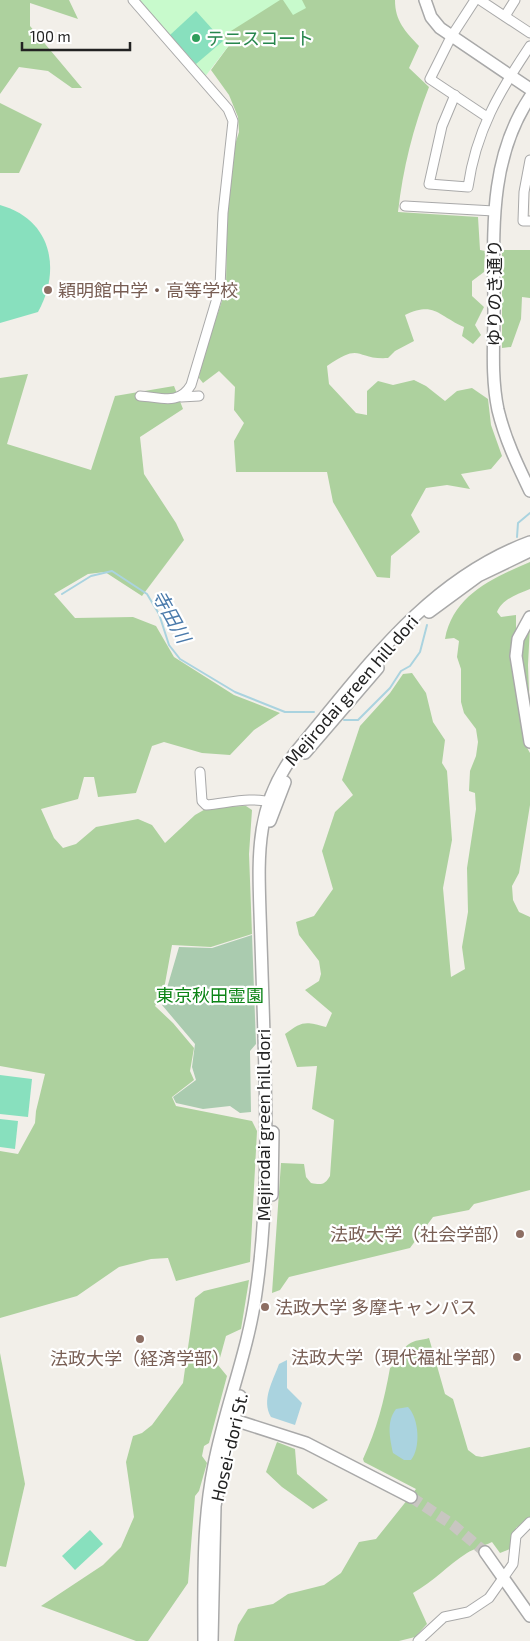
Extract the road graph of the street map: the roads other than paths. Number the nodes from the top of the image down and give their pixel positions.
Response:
1 (133, 0) edge
2 (425, 0) edge
3 (475, 0) edge
4 (480, 0) edge
5 (515, 0) edge
6 (505, 16) junction
7 (530, 33) edge
8 (451, 36) junction
9 (530, 46) edge
10 (510, 75) junction
11 (530, 89) edge
12 (454, 95) junction
13 (530, 97) edge
14 (487, 117) junction
15 (530, 162) edge
16 (405, 206) dead end
17 (494, 211) junction
18 (530, 222) edge
19 (140, 396) dead end
20 (199, 396) dead end
21 (181, 397) junction
22 (530, 491) edge
23 (530, 542) edge
24 (530, 551) edge
25 (530, 617) edge
26 (530, 742) edge
27 (200, 772) dead end
28 (272, 802) junction
29 (264, 1255) joint
30 (230, 1419) junction
31 (411, 1497) tunnel mouth
32 (529, 1524) edge
33 (485, 1552) tunnel mouth
34 (503, 1578) junction
35 (530, 1616) edge
36 (204, 1641) edge
37 (212, 1641) edge
38 (418, 1641) edge

1 - 21 street
2 - 8 street
3 - 8 street
4 - 6 street
5 - 6 street
6 - 7 street
8 - 10 street
8 - 12 street
9 - 10 street
10 - 11 street
10 - 14 street
12 - 14 street
12 - 14 street
13 - 17 street, ゆりのき通り
15 - 18 street
16 - 17 street
17 - 22 street, ゆりのき通り
19 - 21 street
20 - 21 street
23 - 28 street, Mejirodai green hill dori
24 - 28 street, Mejirodai green hill dori
25 - 26 street
27 - 28 street
28 - 29 street, Mejirodai green hill dori
29 - 30 street, Hosei-dori St.
30 - 31 street
30 - 36 street, Hosei-dori St.
30 - 37 street, Hosei-dori St.
32 - 34 street
33 - 34 street
34 - 35 street
34 - 38 street

